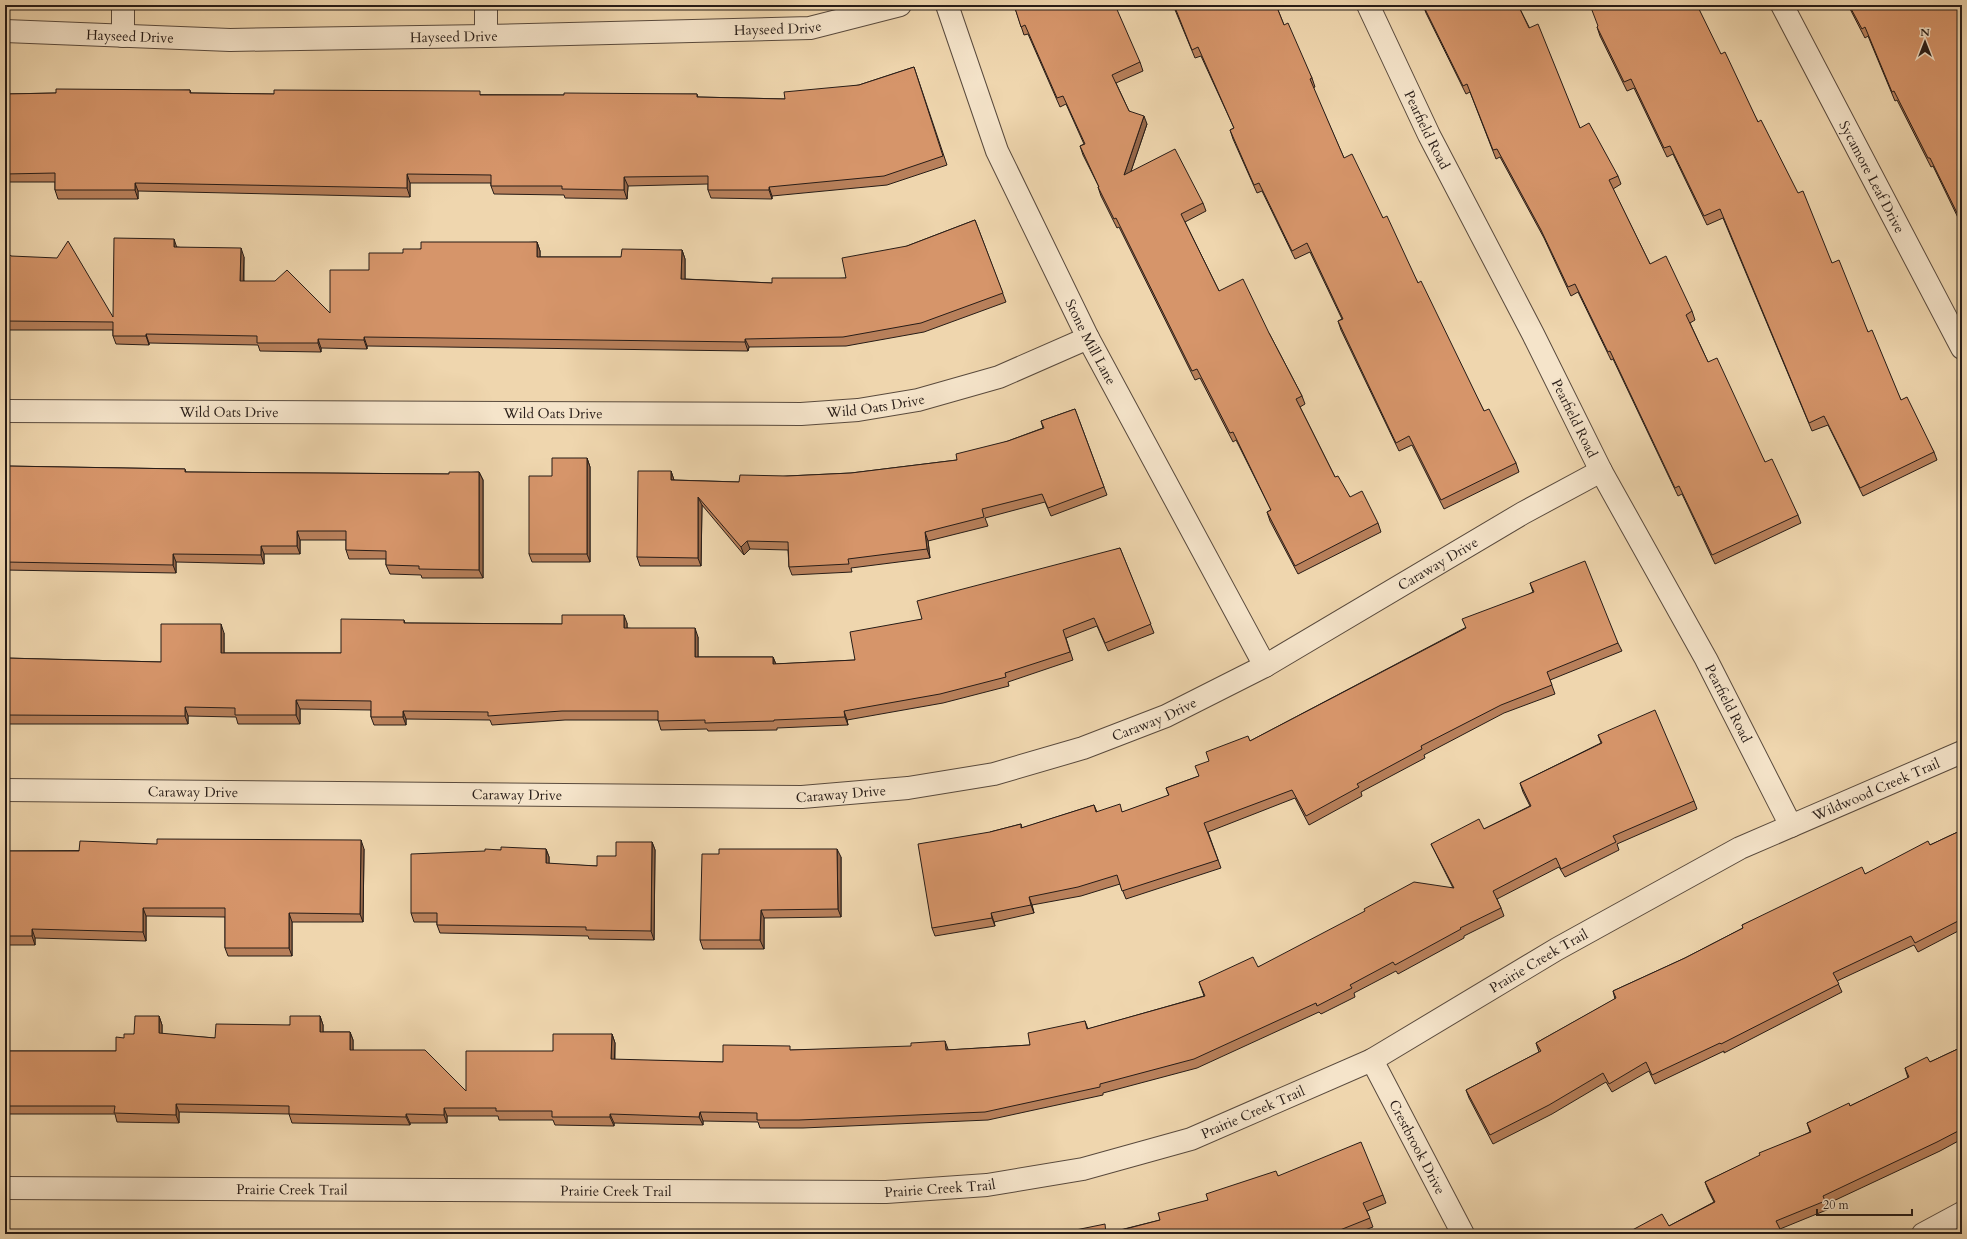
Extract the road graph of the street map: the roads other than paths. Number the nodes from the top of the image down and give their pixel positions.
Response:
1 (123, 5) edge
2 (486, 5) edge
3 (900, 5) edge
4 (947, 5) edge
5 (1368, 5) edge
6 (1782, 5) edge
7 (5, 31) edge
8 (123, 36) junction
9 (486, 36) junction
10 (1088, 338) junction
11 (1962, 348) edge
12 (5, 411) edge
13 (1601, 471) junction
14 (1265, 666) junction
15 (1962, 752) edge
16 (5, 790) edge
17 (1791, 826) junction
18 (1372, 1060) junction
19 (5, 1188) edge
20 (1962, 1213) edge
21 (1463, 1234) edge
22 (1923, 1234) edge

1 - 8 street
2 - 9 street
3 - 9 street, Hayseed Drive
4 - 10 street, Stone Mill Lane
5 - 13 street, Pearfield Road
6 - 11 street, Sycamore Leaf Drive
7 - 8 street, Hayseed Drive
8 - 9 street, Hayseed Drive
10 - 12 street, Wild Oats Drive
10 - 14 street, Stone Mill Lane
13 - 14 street, Caraway Drive
13 - 17 street, Pearfield Road
14 - 16 street, Caraway Drive
15 - 17 street, Wildwood Creek Trail
17 - 18 street, Prairie Creek Trail
18 - 19 street, Prairie Creek Trail
18 - 21 street, Crestbrook Drive
20 - 22 street

